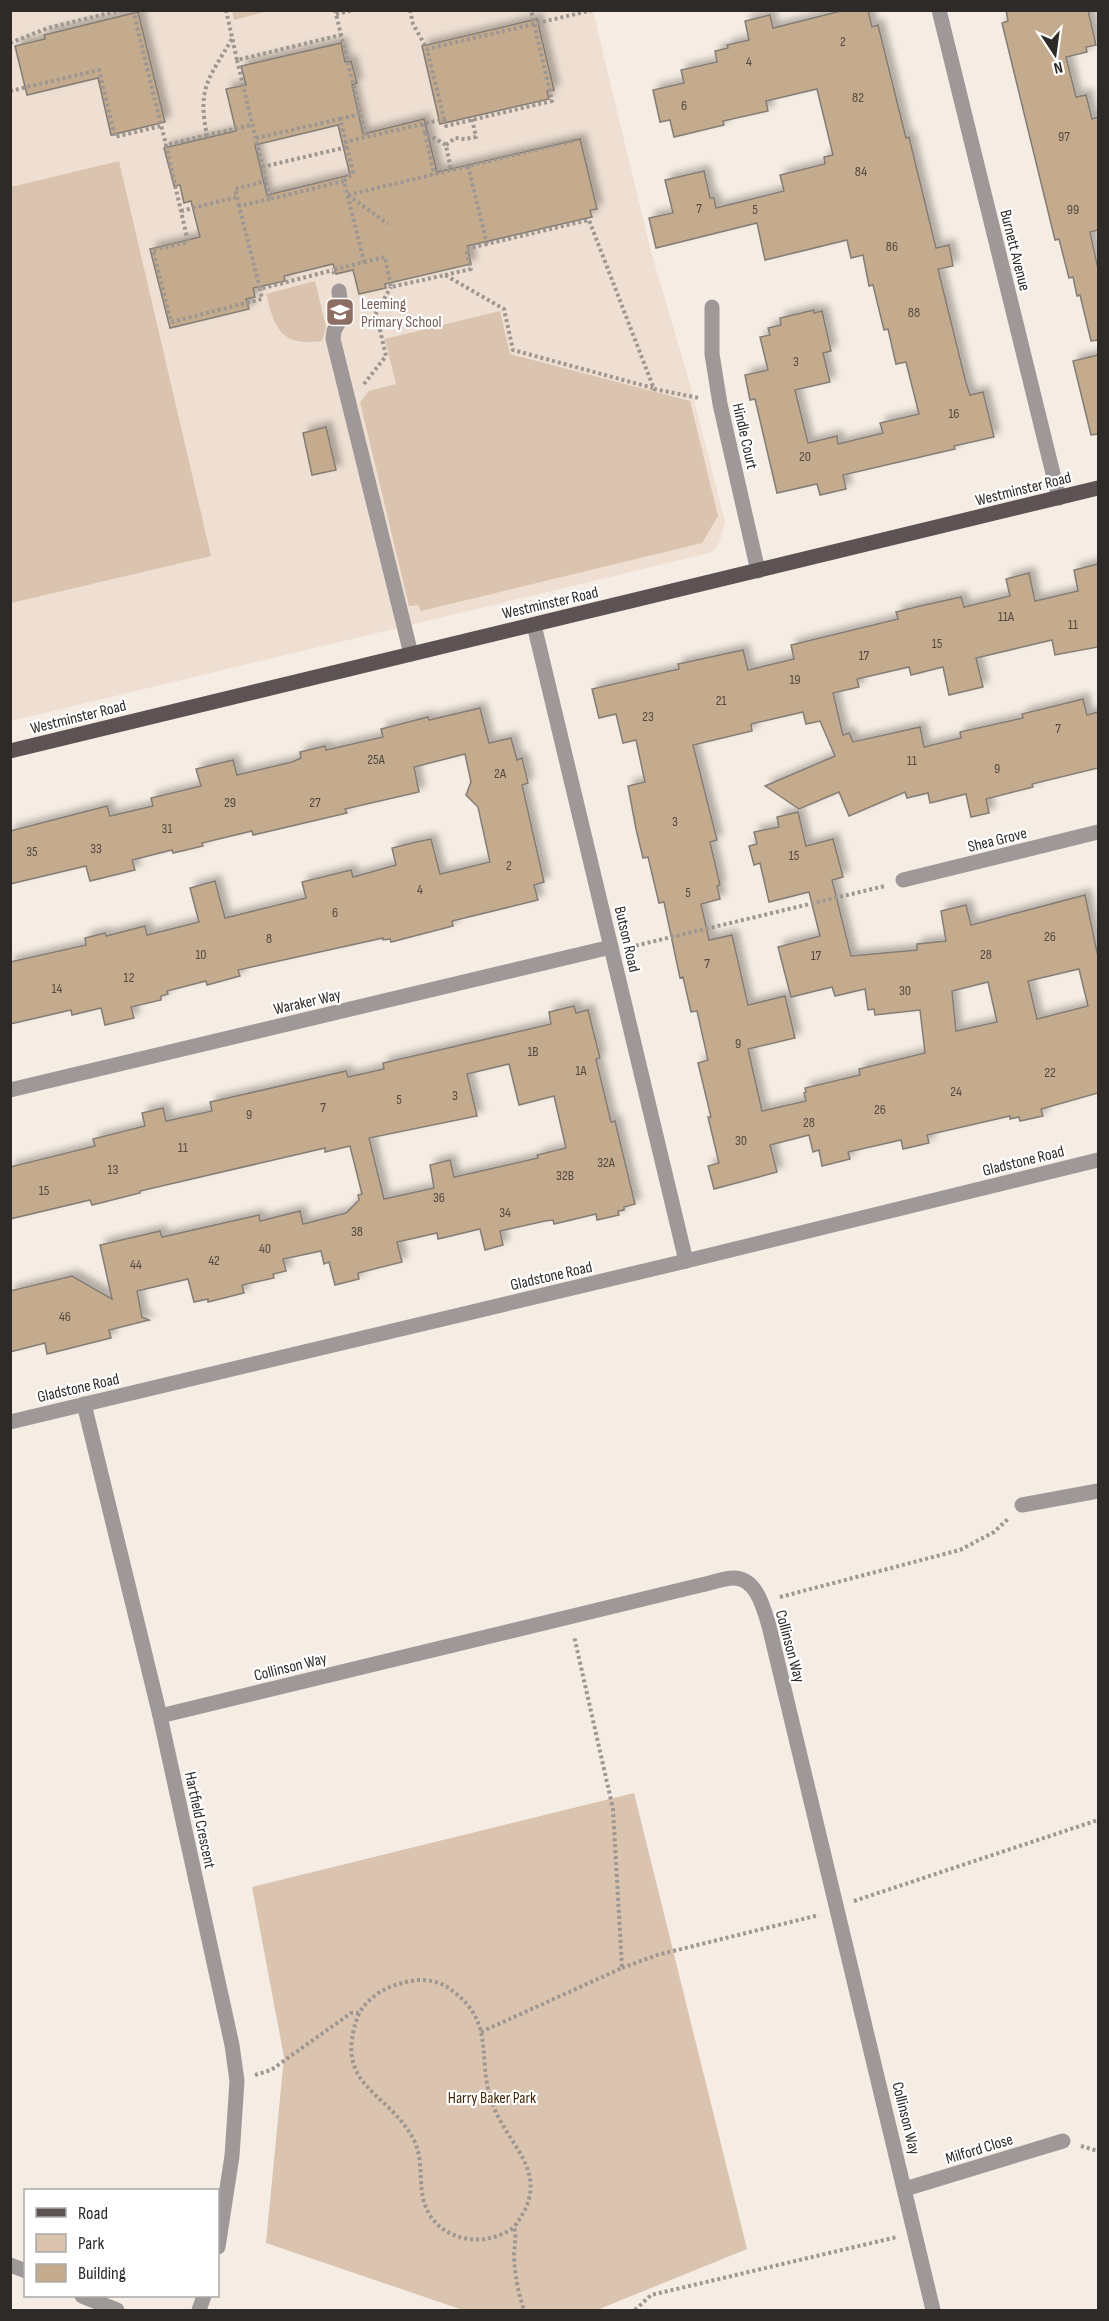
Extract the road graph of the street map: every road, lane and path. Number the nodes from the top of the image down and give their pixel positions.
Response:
1 (122, 10) edge
2 (133, 10) edge
3 (226, 10) edge
4 (354, 10) edge
5 (410, 10) edge
6 (531, 10) edge
7 (594, 10) edge
8 (939, 10) edge
9 (115, 11) edge
10 (336, 12) edge
11 (534, 24) junction
12 (341, 35) junction
13 (233, 39) junction
14 (10, 44) edge
15 (427, 49) junction
16 (237, 60) junction
17 (10, 91) edge
18 (360, 114) junction
19 (340, 119) junction
20 (444, 119) junction
21 (472, 119) junction
22 (423, 124) junction
23 (252, 125) junction
24 (161, 126) junction
25 (425, 133) junction
26 (207, 135) junction
27 (366, 137) junction
28 (256, 138) junction
29 (576, 140) dead end
30 (346, 142) junction
31 (166, 145) junction
32 (446, 145) junction
33 (347, 147) junction
34 (468, 166) junction
35 (262, 167) junction
36 (451, 170) junction
37 (434, 175) junction
38 (266, 181) junction
39 (344, 181) junction
40 (348, 195) junction
41 (237, 198) junction
42 (270, 199) junction
43 (239, 206) junction
44 (181, 211) junction
45 (388, 224) dead end
46 (487, 244) junction
47 (364, 262) junction
48 (333, 270) junction
49 (445, 275) junction
50 (392, 287) junction
51 (260, 289) junction
52 (339, 291) joint
53 (712, 307) dead end
54 (654, 388) junction
55 (699, 398) dead end
56 (348, 404) junction
57 (1098, 488) edge
58 (1059, 498) junction
59 (758, 571) junction
60 (534, 625) junction
61 (411, 654) junction
62 (10, 751) edge
63 (1098, 832) edge
64 (903, 880) dead end
65 (874, 890) dead end
66 (611, 947) junction
67 (10, 1090) edge
68 (1098, 1160) edge
69 (686, 1261) junction
70 (84, 1404) junction
71 (10, 1422) edge
72 (1098, 1491) edge
73 (1022, 1505) joint
74 (762, 1604) junction
75 (570, 1616) junction
76 (160, 1716) junction
77 (1098, 1820) edge
78 (850, 1902) dead end
79 (823, 1915) dead end
80 (622, 1968) junction
81 (359, 2013) junction
82 (481, 2031) junction
83 (237, 2081) junction
84 (1063, 2141) dead end
85 (905, 2189) junction
86 (514, 2227) junction
87 (916, 2238) junction
88 (219, 2240) edge
89 (87, 2297) edge
90 (117, 2310) edge
91 (524, 2310) edge
92 (635, 2310) edge
93 (933, 2310) edge

1 - 9 path
2 - 24 path
3 - 13 path
4 - 10 path
5 - 15 path
6 - 11 path
7 - 11 path
8 - 58 street, Burnett Avenue
9 - 14 path
10 - 12 path
11 - 15 path
11 - 21 path
12 - 16 path
12 - 18 path
13 - 16 path
13 - 26 path
15 - 20 path
16 - 23 path
17 - 24 path
18 - 19 path
18 - 27 path
19 - 28 path
19 - 30 path
20 - 21 path
20 - 22 path
21 - 32 path
22 - 25 path
22 - 27 path
23 - 26 path
23 - 28 path
24 - 31 path
25 - 32 path
25 - 37 path
26 - 31 path
27 - 30 path
28 - 35 path
29 - 34 path
30 - 33 path
31 - 44 path
32 - 36 path
33 - 35 path
33 - 39 path
34 - 36 path
34 - 46 path
35 - 38 path
36 - 37 path
37 - 40 path
38 - 41 path
38 - 42 path
39 - 40 path
39 - 42 path
40 - 45 path
40 - 47 path
41 - 43 path
41 - 44 path
42 - 43 path
43 - 51 path
44 - 51 path
46 - 49 path
46 - 54 path
47 - 48 path
47 - 50 path
48 - 51 path
48 - 52 path
49 - 50 path
49 - 54 path
50 - 56 path
52 - 56 street
53 - 59 street, Hindle Court
54 - 55 path
56 - 61 street
57 - 58 main road, Westminster Road
58 - 59 main road, Westminster Road
59 - 60 main road, Westminster Road
60 - 61 main road, Westminster Road
60 - 66 street, Butson Road
61 - 62 main road, Westminster Road
63 - 64 street, Shea Grove
65 - 66 path
66 - 67 street, Waraker Way
66 - 69 street, Butson Road
68 - 69 street, Gladstone Road
69 - 70 street, Gladstone Road
70 - 71 street, Gladstone Road
70 - 76 street, Hartfield Crescent
72 - 73 street
73 - 74 path
74 - 75 street, Collinson Way
74 - 85 street, Collinson Way
75 - 76 street, Collinson Way
75 - 80 path
76 - 83 street, Hartfield Crescent
77 - 78 path
79 - 80 path
80 - 82 path
81 - 82 path
81 - 83 path
81 - 86 path
82 - 86 path
83 - 88 street, Hartfield Crescent
84 - 85 street, Milford Close
85 - 87 street, Collinson Way
86 - 91 path
87 - 92 path
87 - 93 street, Collinson Way
89 - 90 street

